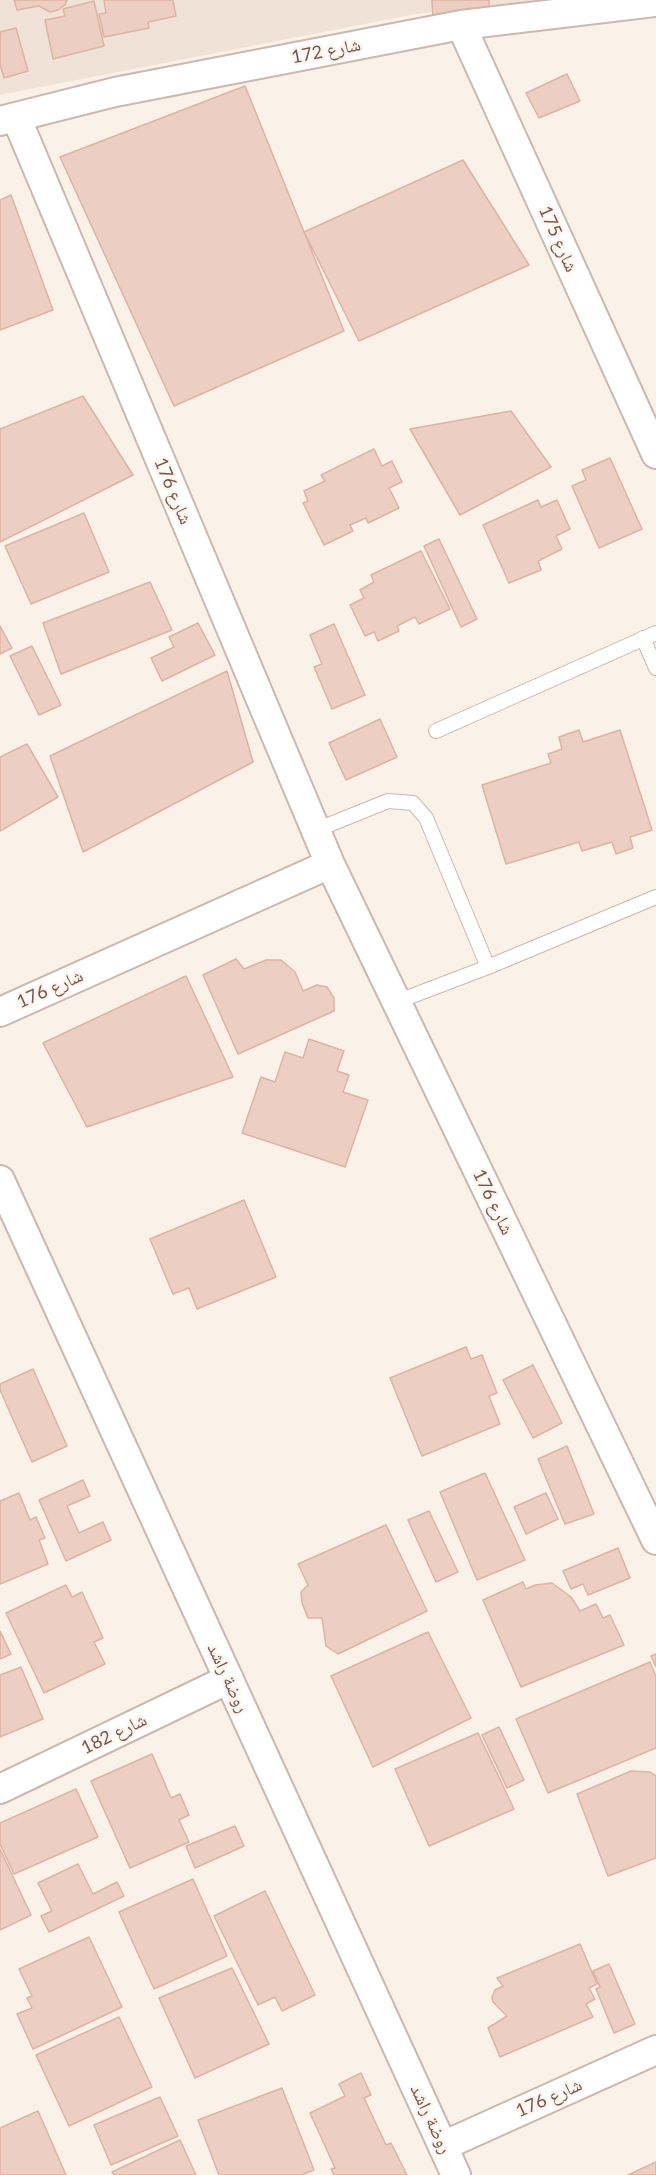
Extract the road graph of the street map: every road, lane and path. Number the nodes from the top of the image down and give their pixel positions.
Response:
1 (656, 2) edge
2 (460, 25) junction
3 (8, 119) edge
4 (656, 454) edge
5 (650, 636) edge
6 (656, 668) edge
7 (436, 731) dead end
8 (316, 830) junction
9 (330, 864) junction
10 (656, 897) edge
11 (488, 967) junction
12 (396, 1002) junction
13 (0, 1012) edge
14 (0, 1180) edge
15 (656, 1540) edge
16 (229, 1679) junction
17 (0, 1789) edge
18 (656, 2050) edge
19 (443, 2146) junction
20 (456, 2175) edge

1 - 2 street, شارع 172
2 - 3 street, شارع 172
2 - 4 street, شارع 175
3 - 8 street, شارع 176
5 - 6 lane
5 - 7 lane
8 - 9 street, شارع 176
8 - 11 lane
9 - 12 street, شارع 176
9 - 13 street, شارع 176
10 - 11 lane
11 - 12 lane
12 - 15 street, شارع 176
14 - 16 street, روضة راشد
16 - 17 street, شارع 182
16 - 19 street, روضة راشد
18 - 19 street, شارع 176
19 - 20 street, روضة راشد

